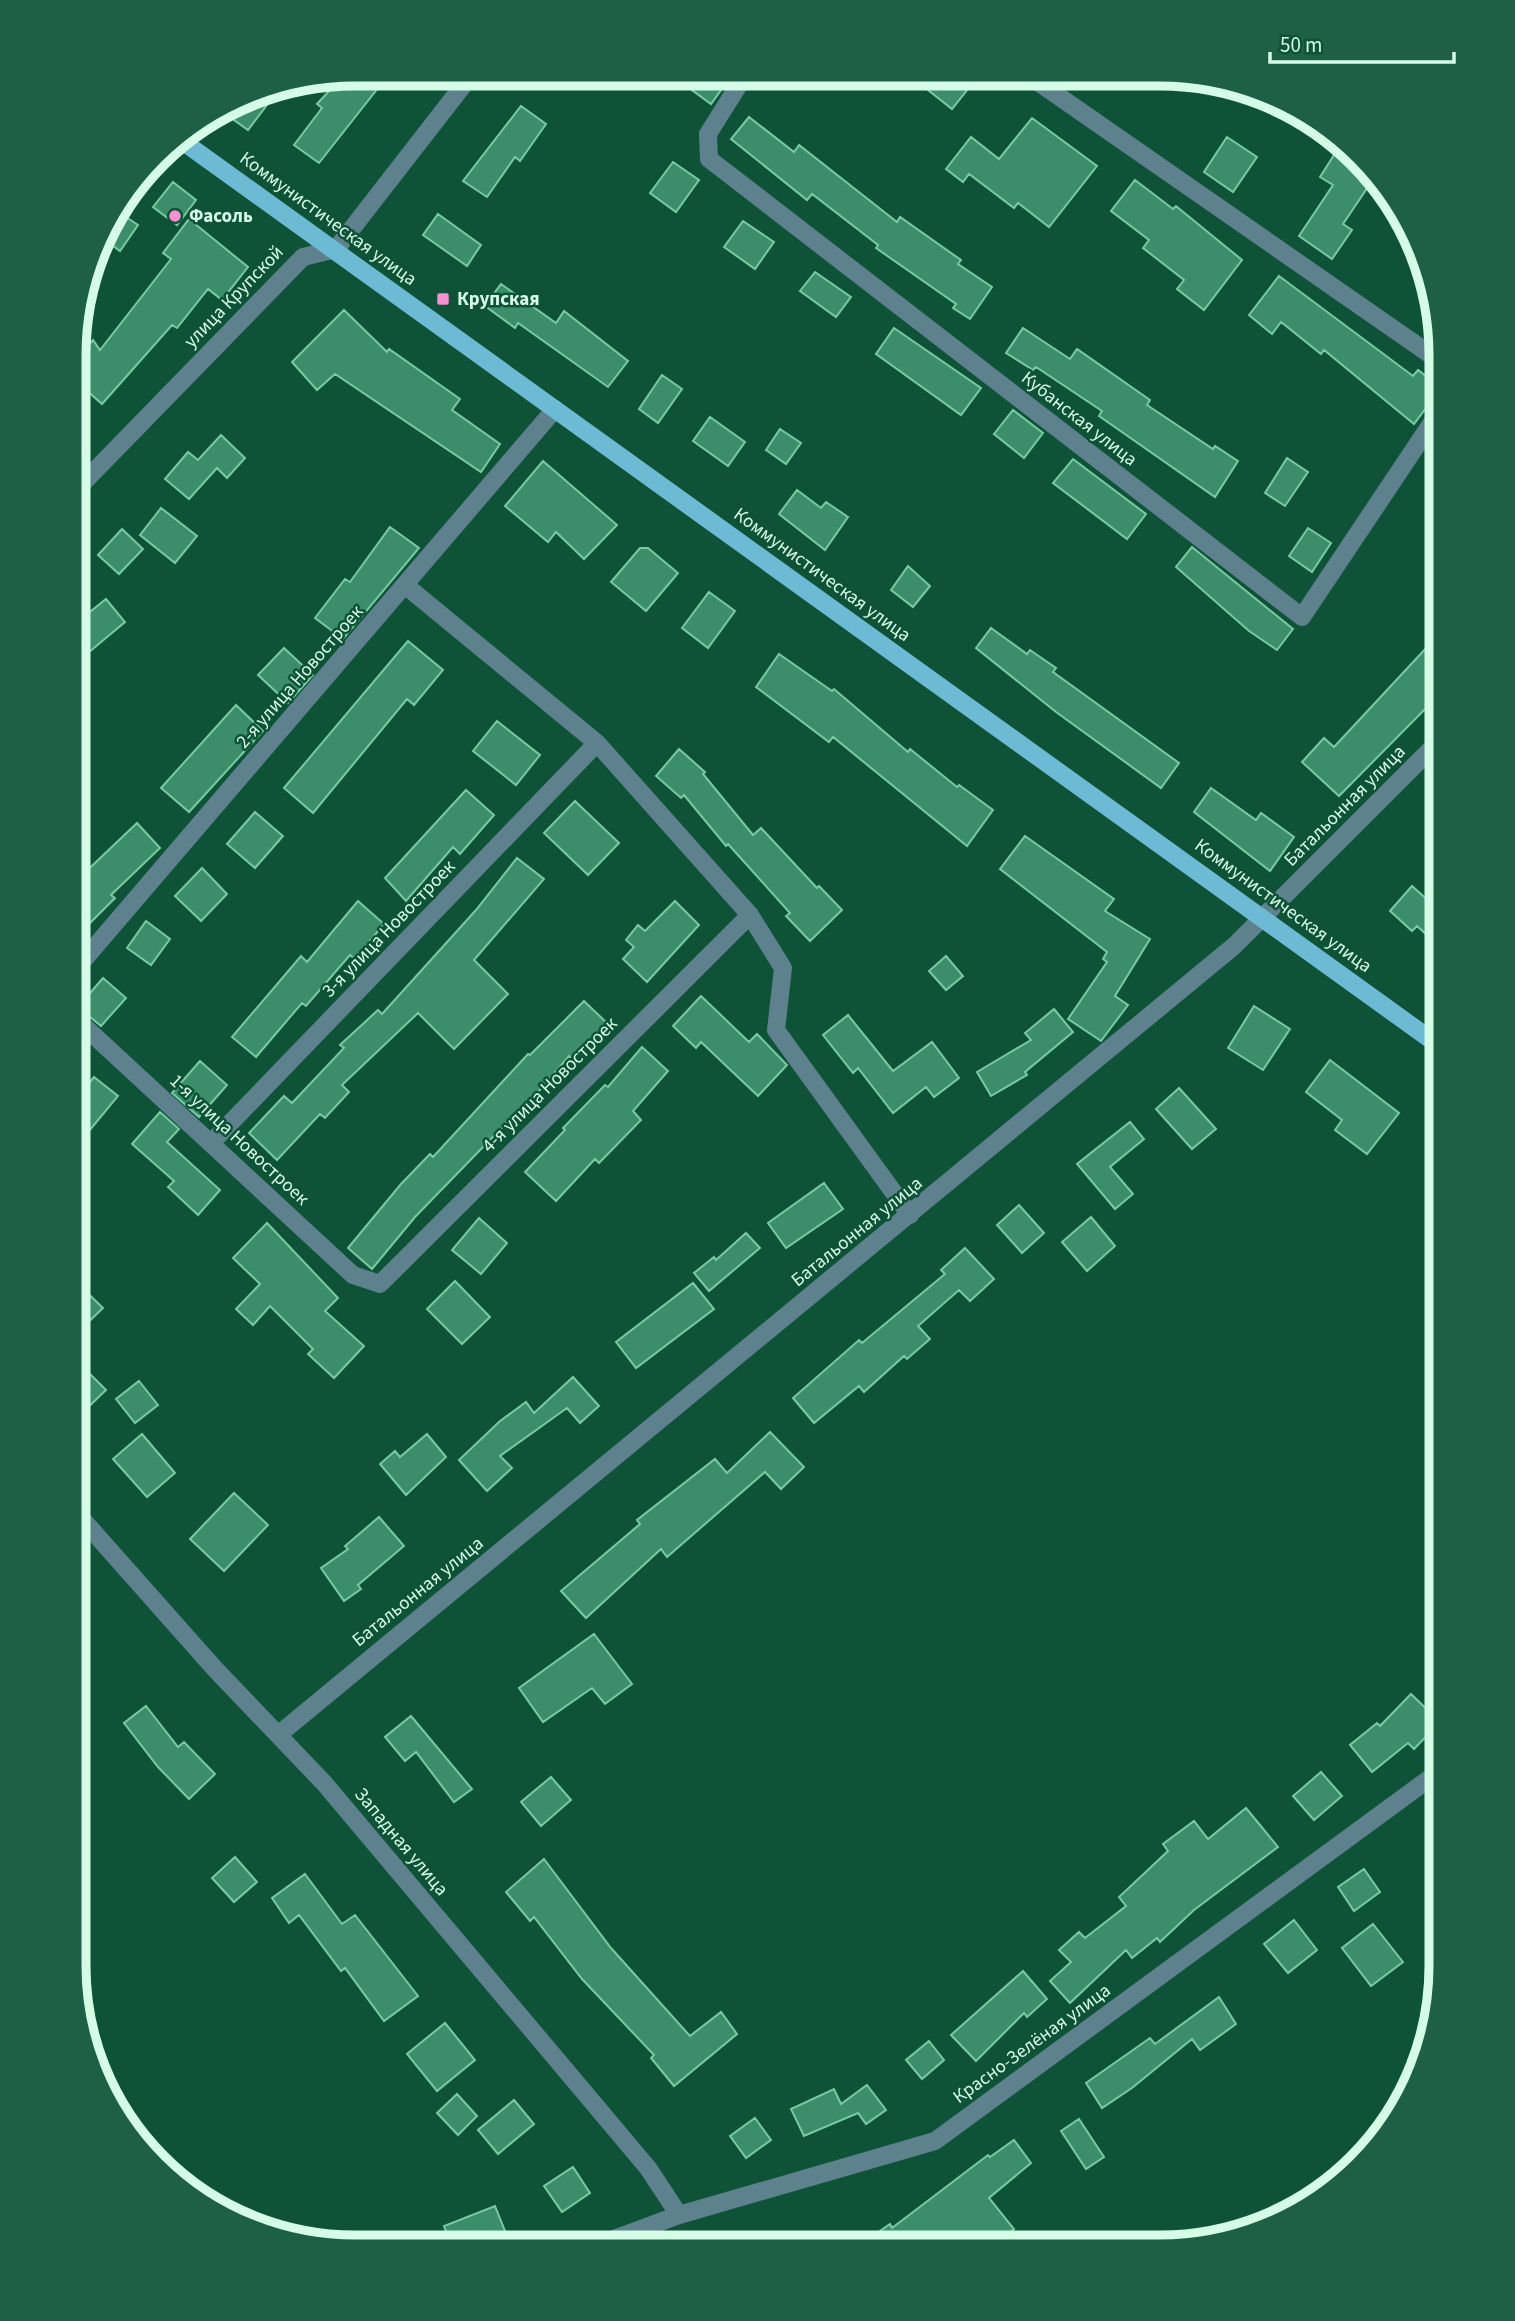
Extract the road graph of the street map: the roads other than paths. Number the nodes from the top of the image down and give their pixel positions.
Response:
1 (463, 86) edge
2 (738, 86) edge
3 (1044, 86) edge
4 (189, 143) edge
5 (336, 249) junction
6 (1429, 354) edge
7 (555, 409) junction
8 (1429, 427) edge
9 (86, 480) edge
10 (406, 586) junction
11 (597, 743) junction
12 (1429, 751) edge
13 (750, 915) junction
14 (1264, 918) junction
15 (86, 957) edge
16 (86, 1028) edge
17 (1429, 1037) edge
18 (211, 1143) junction
19 (910, 1215) junction
20 (380, 1284) joint
21 (86, 1523) edge
22 (278, 1735) junction
23 (1429, 1779) edge
24 (678, 2215) junction
25 (624, 2235) edge

1 - 5 street
2 - 8 street, Кубанская улица
3 - 6 street
4 - 5 main road, Коммунистическая улица
5 - 7 main road, Коммунистическая улица
5 - 9 street, улица Крупской
7 - 10 street, 2-я улица Новостроек
7 - 14 main road, Коммунистическая улица
10 - 11 street
10 - 15 street, 2-я улица Новостроек
11 - 13 street
11 - 18 street, 3-я улица Новостроек
12 - 14 street, Батальонная улица
13 - 19 street
13 - 20 street, 4-я улица Новостроек
14 - 17 main road, Коммунистическая улица
14 - 19 street, Батальонная улица
16 - 18 street, 1-я улица Новостроек
18 - 20 street, 1-я улица Новостроек
19 - 22 street, Батальонная улица
21 - 22 street, Западная улица
22 - 24 street, Западная улица
23 - 24 street, Красно-Зелёная улица
24 - 25 street, Красно-Зелёная улица

